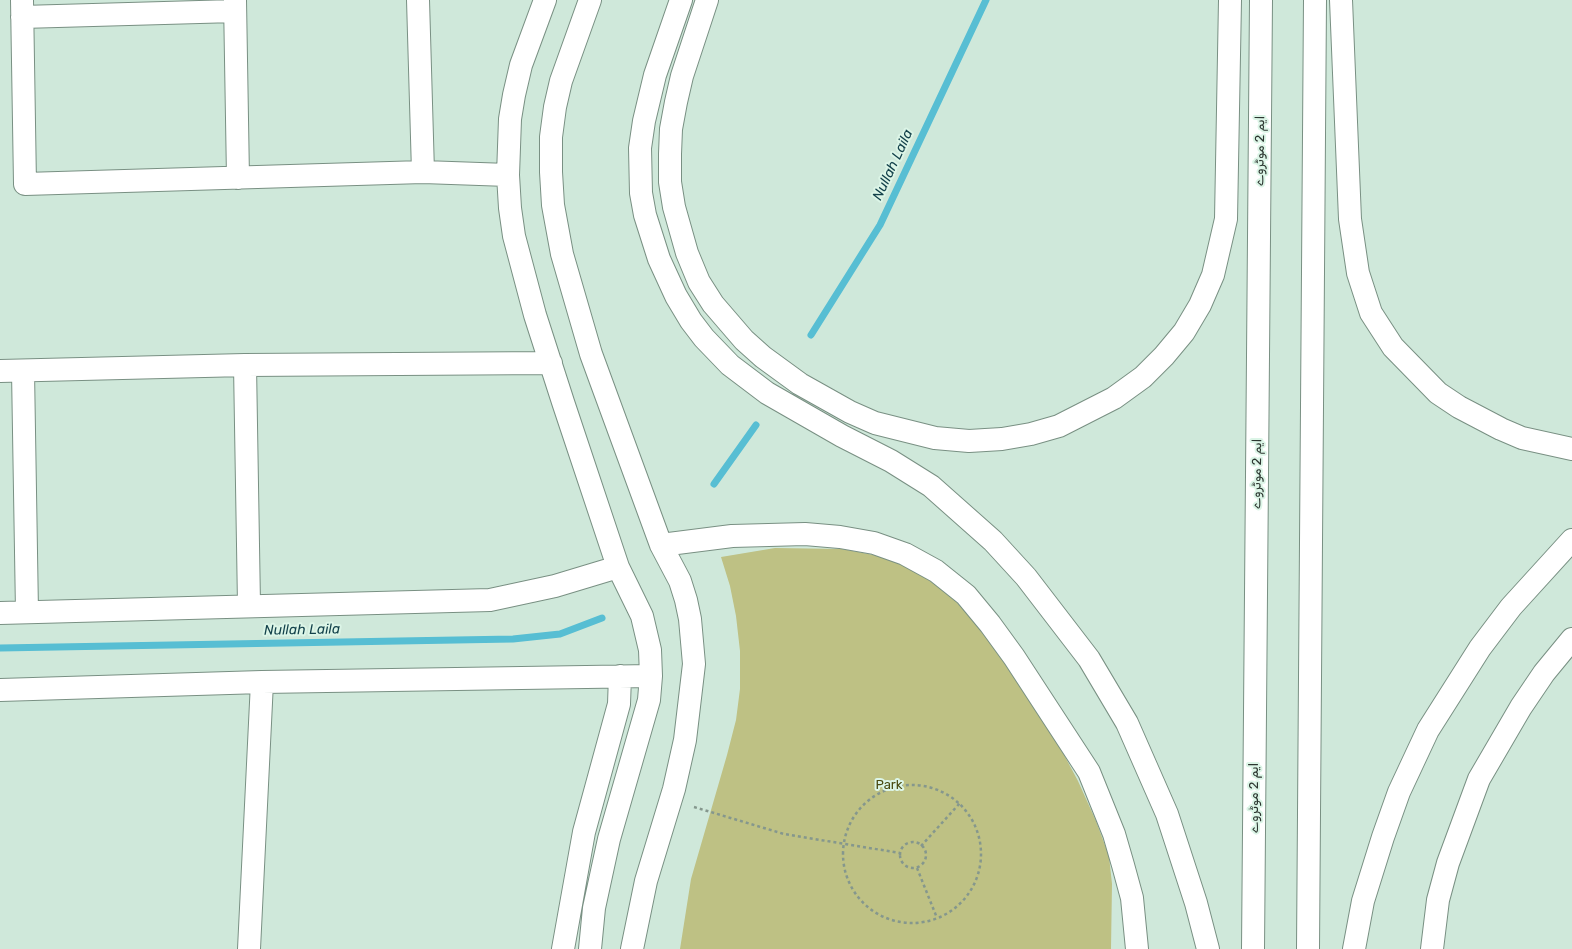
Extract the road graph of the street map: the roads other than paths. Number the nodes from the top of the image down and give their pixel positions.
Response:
1 (418, 0) edge
2 (545, 0) edge
3 (590, 0) edge
4 (681, 0) edge
5 (706, 0) edge
6 (1230, 0) edge
7 (1261, 0) edge
8 (1315, 0) edge
9 (1341, 0) edge
10 (235, 6) edge
11 (22, 9) edge
12 (423, 172) junction
13 (508, 175) junction
14 (238, 178) junction
15 (550, 362) junction
16 (245, 365) junction
17 (0, 371) edge
18 (23, 371) junction
19 (1572, 449) edge
20 (1572, 540) edge
21 (661, 545) junction
22 (618, 567) junction
23 (249, 606) junction
24 (27, 612) junction
25 (0, 613) edge
26 (1572, 639) edge
27 (620, 676) junction
28 (651, 676) junction
29 (262, 682) junction
30 (0, 690) edge
31 (249, 949) edge
32 (563, 949) edge
33 (590, 949) edge
34 (632, 949) edge
35 (1137, 949) edge
36 (1208, 949) edge
37 (1253, 949) edge
38 (1308, 949) edge
39 (1354, 949) edge
40 (1432, 949) edge

1 - 12 main road
2 - 13 main road
3 - 21 main road
4 - 36 main road
5 - 6 main road
7 - 37 main road, ایم 2 موٹروے
8 - 38 main road
9 - 19 main road
10 - 11 main road
10 - 14 main road
11 - 14 main road
12 - 13 main road
12 - 14 main road
13 - 15 main road
15 - 16 main road
15 - 22 main road
16 - 18 main road
16 - 23 main road
17 - 18 main road
18 - 24 main road
20 - 39 main road
21 - 34 main road
21 - 35 main road
22 - 23 main road
22 - 28 main road
23 - 24 main road
24 - 25 main road
26 - 40 main road
27 - 28 main road
27 - 29 main road
27 - 32 main road
28 - 33 main road
29 - 30 main road
29 - 31 main road

